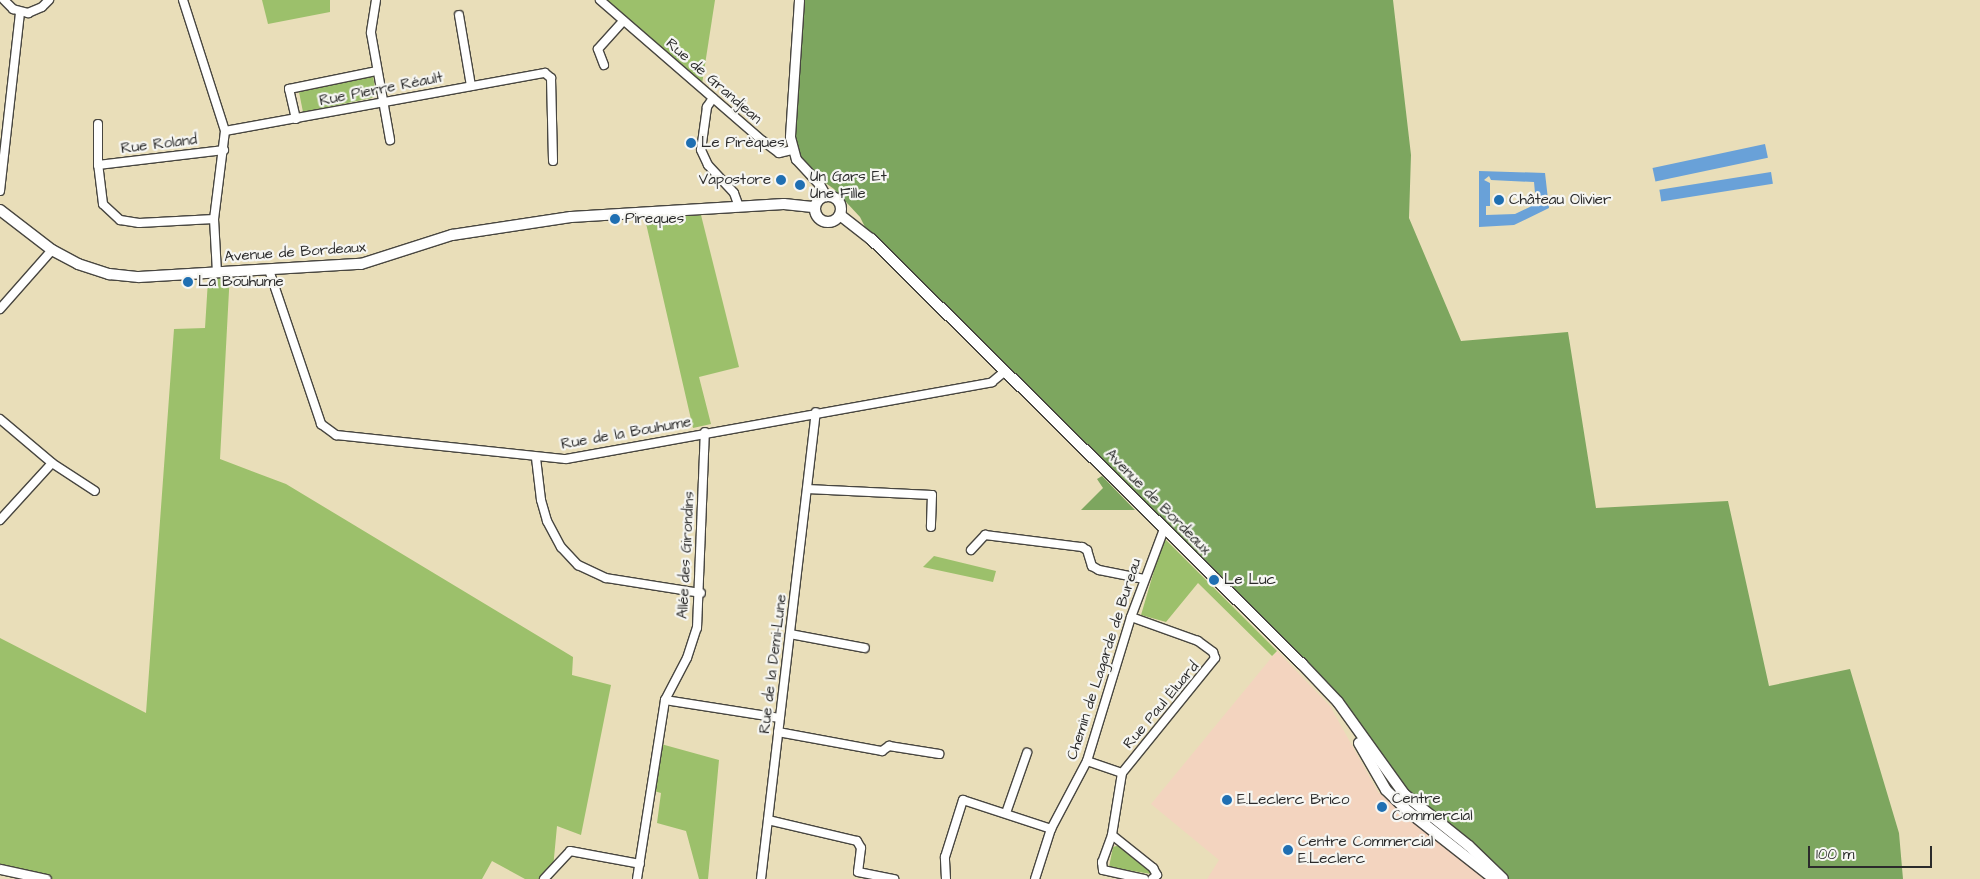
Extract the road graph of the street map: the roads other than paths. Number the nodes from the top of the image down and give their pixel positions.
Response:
1 (4, 0) edge
2 (49, 0) edge
3 (183, 0) edge
4 (376, 0) edge
5 (600, 0) edge
6 (799, 0) edge
7 (20, 12) junction
8 (459, 15) dead end
9 (623, 21) junction
10 (604, 66) dead end
11 (377, 71) junction
12 (471, 86) junction
13 (713, 98) junction
14 (383, 103) junction
15 (296, 119) junction
16 (98, 124) dead end
17 (224, 131) junction
18 (390, 140) dead end
19 (224, 150) junction
20 (792, 150) junction
21 (553, 161) dead end
22 (98, 165) junction
23 (0, 191) edge
24 (826, 196) junction
25 (738, 207) junction
26 (815, 207) junction
27 (0, 210) edge
28 (840, 215) junction
29 (214, 219) junction
30 (52, 250) junction
31 (269, 270) junction
32 (217, 273) junction
33 (0, 309) edge
34 (1005, 371) junction
35 (816, 412) junction
36 (0, 419) edge
37 (705, 432) junction
38 (536, 458) junction
39 (52, 463) junction
40 (807, 489) junction
41 (95, 491) dead end
42 (0, 520) edge
43 (931, 526) dead end
44 (1164, 529) junction
45 (971, 550) dead end
46 (1144, 579) junction
47 (701, 594) junction
48 (1131, 617) junction
49 (790, 634) junction
50 (865, 648) dead end
51 (1321, 686) junction
52 (665, 700) junction
53 (780, 718) junction
54 (778, 732) junction
55 (1027, 753) dead end
56 (939, 754) dead end
57 (1087, 761) junction
58 (1122, 772) junction
59 (1006, 813) junction
60 (768, 820) junction
61 (1051, 829) junction
62 (1112, 835) junction
63 (640, 864) junction
64 (0, 869) edge
65 (46, 879) edge
66 (544, 879) edge
67 (637, 879) edge
68 (761, 879) edge
69 (894, 879) edge
70 (946, 879) edge
71 (1035, 879) edge
72 (1144, 879) edge
73 (1152, 879) edge
74 (1494, 879) edge
75 (1503, 879) edge

1 - 7 street
2 - 7 street
3 - 17 street
4 - 11 street
5 - 9 street, Rue de Grandjean
6 - 20 street
7 - 23 street
8 - 12 street
9 - 10 street
9 - 13 street, Rue de Grandjean
11 - 14 street
11 - 15 street, Rue Pierre Réault
12 - 14 street, Rue Pierre Réault
12 - 21 street, Rue Pierre Réault
13 - 20 street, Rue de Grandjean
13 - 25 street
14 - 15 street, Rue Pierre Réault
14 - 18 street
15 - 17 street, Rue Pierre Réault
16 - 22 street, Rue Roland
17 - 19 street
19 - 22 street, Rue Roland
19 - 29 street
20 - 24 street
22 - 29 street, Rue Roland
24 - 26 main road
24 - 28 main road
25 - 26 main road, Avenue de Bordeaux
25 - 31 main road, Avenue de Bordeaux
26 - 28 main road
27 - 30 main road, Avenue de Bordeaux
28 - 34 main road, Avenue de Bordeaux
29 - 32 street
30 - 32 main road, Avenue de Bordeaux
30 - 33 street
31 - 32 main road, Avenue de Bordeaux
31 - 38 street, Rue de la Bouhume
34 - 35 street, Rue de la Bouhume
34 - 44 main road, Avenue de Bordeaux
35 - 37 street, Rue de la Bouhume
35 - 40 street, Rue de la Demi-Lune
36 - 39 street
37 - 38 street, Rue de la Bouhume
37 - 47 street, Allée des Girondins
38 - 47 street
39 - 41 street
39 - 42 street
40 - 43 street
40 - 49 street, Rue de la Demi-Lune
44 - 46 street, Chemin de Lagarde de Bureau
44 - 51 main road, Avenue de Bordeaux
45 - 46 street
46 - 48 street, Chemin de Lagarde de Bureau
47 - 52 street, Allée des Girondins
48 - 57 street, Chemin de Lagarde de Bureau
48 - 58 street, Rue Paul Éluard
49 - 50 street
49 - 53 street, Rue de la Demi-Lune
51 - 74 main road
51 - 75 main road, Avenue de Bordeaux
52 - 53 street
52 - 63 street, Allée des Girondins
53 - 54 street, Rue de la Demi-Lune
54 - 56 street
54 - 60 street, Rue de la Demi-Lune
55 - 59 street
57 - 58 street
57 - 61 street, Chemin de Lagarde de Bureau
58 - 62 street
59 - 61 street
59 - 70 street
60 - 68 street, Rue de la Demi-Lune
60 - 69 street
61 - 71 street, Chemin de Lagarde de Bureau
62 - 72 street
62 - 73 street
63 - 66 street
63 - 67 street, Allée des Girondins
64 - 65 street

